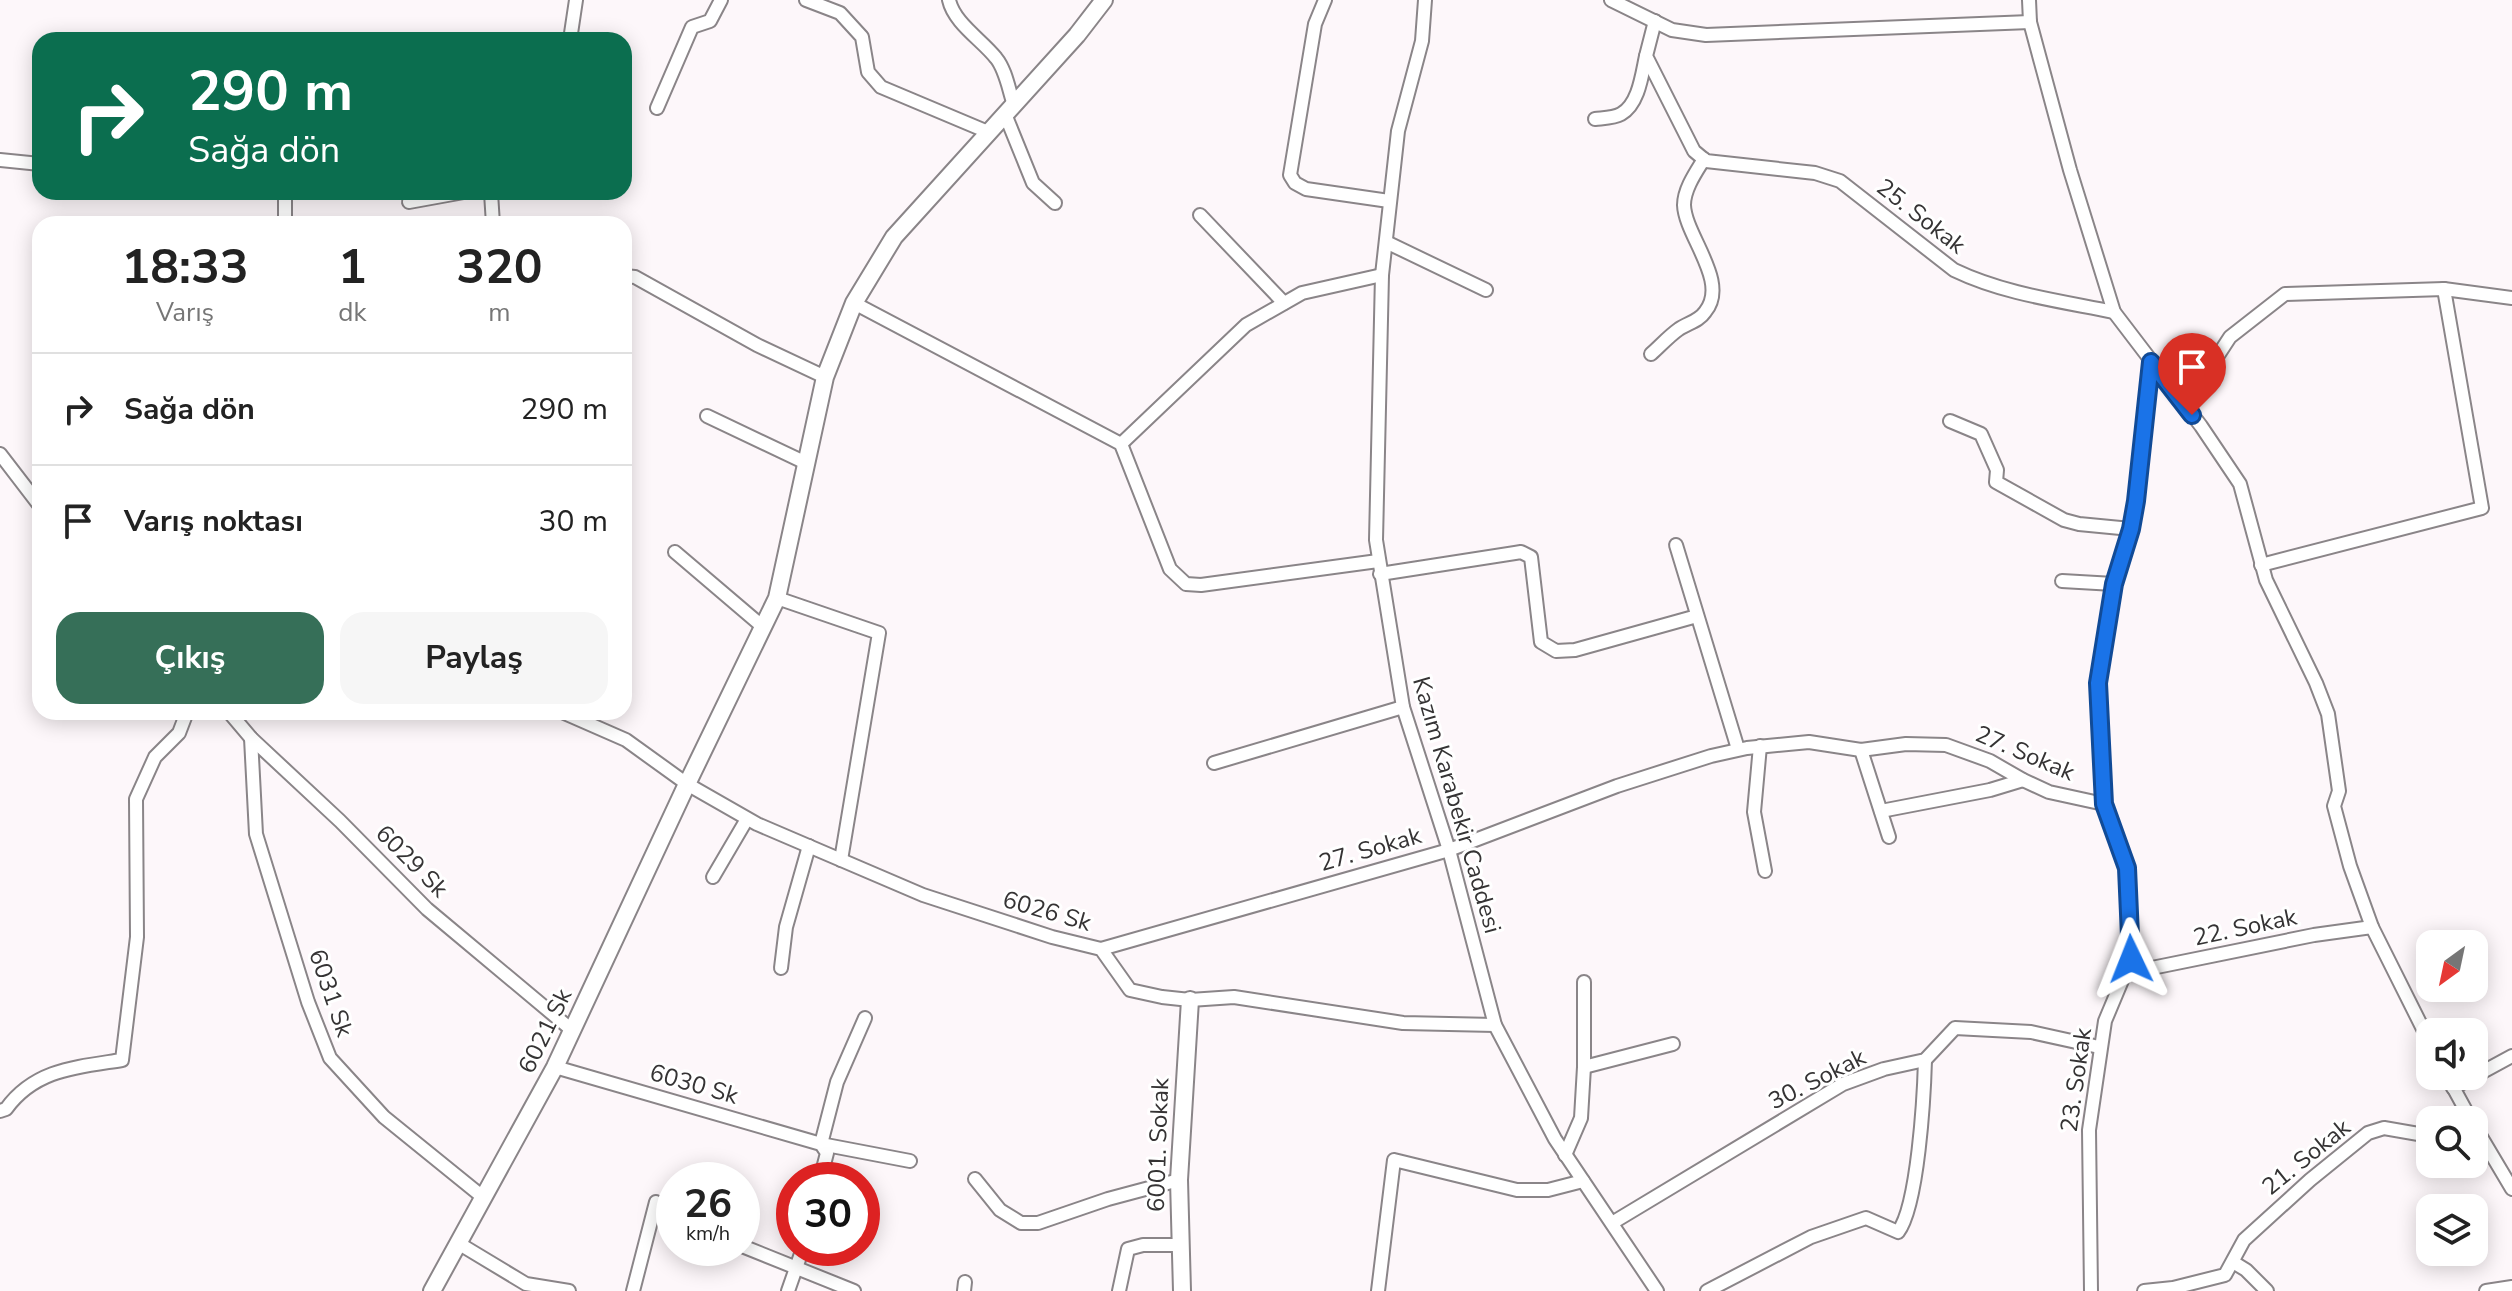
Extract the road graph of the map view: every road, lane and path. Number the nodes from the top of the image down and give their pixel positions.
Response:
1 (576, 0) edge
2 (721, 0) edge
3 (806, 0) edge
4 (949, 0) edge
5 (1104, 0) edge
6 (1325, 0) edge
7 (1425, 0) edge
8 (1611, 0) edge
9 (2029, 0) edge
10 (1655, 21) junction
11 (2030, 22) junction
12 (571, 32) edge
13 (1646, 56) junction
14 (657, 108) dead end
15 (1009, 110) junction
16 (1595, 119) dead end
17 (988, 132) junction
18 (1704, 159) junction
19 (0, 160) edge
20 (32, 163) edge
21 (420, 200) edge
22 (1389, 201) junction
23 (409, 202) dead end
24 (1055, 203) dead end
25 (1200, 215) dead end
26 (1386, 242) junction
27 (1382, 275) junction
28 (632, 277) edge
29 (2444, 289) junction
30 (1486, 290) dead end
31 (2512, 298) edge
32 (854, 303) junction
33 (1284, 303) junction
34 (2114, 312) junction
35 (1651, 354) dead end
36 (2151, 362) junction
37 (825, 377) junction
38 (2185, 406) junction
39 (707, 416) dead end
40 (1950, 421) dead end
41 (1121, 444) junction
42 (0, 454) edge
43 (806, 463) junction
44 (32, 492) edge
45 (2131, 529) junction
46 (1676, 545) dead end
47 (675, 552) dead end
48 (2261, 565) junction
49 (1379, 567) junction
50 (2062, 581) dead end
51 (2114, 584) junction
52 (777, 598) junction
53 (1697, 616) junction
54 (763, 627) junction
55 (1403, 707) junction
56 (184, 720) edge
57 (236, 720) edge
58 (588, 720) edge
59 (251, 738) junction
60 (1760, 746) junction
61 (1738, 749) junction
62 (1861, 750) junction
63 (1214, 763) dead end
64 (2023, 780) junction
65 (687, 784) junction
66 (2104, 804) junction
67 (1881, 811) junction
68 (747, 819) junction
69 (1889, 837) dead end
70 (809, 846) junction
71 (1449, 850) junction
72 (841, 860) junction
73 (1765, 871) dead end
74 (713, 877) dead end
75 (2372, 927) junction
76 (1101, 949) junction
77 (781, 968) dead end
78 (2128, 969) junction
79 (1584, 982) dead end
80 (1190, 1000) junction
81 (865, 1018) dead end
82 (2418, 1018) edge
83 (1495, 1025) junction
84 (573, 1031) junction
85 (1673, 1044) dead end
86 (2099, 1047) junction
87 (2512, 1056) edge
88 (1925, 1060) junction
89 (2488, 1066) edge
90 (555, 1067) junction
91 (1584, 1067) junction
92 (0, 1111) edge
93 (2416, 1134) edge
94 (824, 1148) junction
95 (2488, 1152) edge
96 (1565, 1155) junction
97 (910, 1161) dead end
98 (822, 1162) edge
99 (975, 1179) dead end
100 (1179, 1180) junction
101 (1583, 1181) junction
102 (2512, 1189) edge
103 (484, 1198) junction
104 (656, 1202) dead end
105 (1612, 1223) junction
106 (458, 1243) junction
107 (1181, 1245) junction
108 (760, 1253) edge
109 (2233, 1262) junction
110 (796, 1267) junction
111 (2512, 1287) edge
112 (432, 1291) edge
113 (565, 1291) edge
114 (633, 1291) edge
115 (788, 1291) edge
116 (854, 1291) edge
117 (1119, 1291) edge
118 (1182, 1291) edge
119 (1378, 1291) edge
120 (1657, 1291) edge
121 (1707, 1291) edge
122 (2091, 1291) edge
123 (2144, 1291) edge
124 (2267, 1291) edge
125 (2486, 1291) edge

1 - 12 street
2 - 14 street
3 - 17 street
4 - 15 street
5 - 15 street, 6021 Sk
6 - 22 street
7 - 22 street, Kazım Karabekir Caddesi
8 - 10 street
9 - 11 street
10 - 11 street
10 - 13 street
11 - 34 street
13 - 16 street
13 - 18 street
15 - 17 street, 6021 Sk
15 - 24 street
17 - 32 street, 6021 Sk
18 - 34 street, 25. Sokak
18 - 35 street
19 - 20 street
21 - 23 street
22 - 26 street, Kazım Karabekir Caddesi
25 - 33 street
26 - 27 street, Kazım Karabekir Caddesi
26 - 30 street
27 - 33 street
27 - 49 street, Kazım Karabekir Caddesi
28 - 37 street
29 - 31 street
29 - 38 street
29 - 48 street
32 - 37 street, 6021 Sk
32 - 41 street
33 - 41 street
34 - 36 street
36 - 38 street
36 - 45 street, 23. Sokak
37 - 43 street, 6021 Sk
38 - 48 street
39 - 43 street
40 - 45 street
41 - 49 street
42 - 44 street
43 - 52 street, 6021 Sk
45 - 51 street, 23. Sokak
46 - 53 street
47 - 54 street
48 - 75 street
49 - 53 street
49 - 55 street, Kazım Karabekir Caddesi
50 - 51 street
51 - 66 street, 23. Sokak
52 - 54 street, 6021 Sk
52 - 72 street
53 - 61 street
54 - 65 street, 6021 Sk
55 - 63 street
55 - 71 street, Kazım Karabekir Caddesi
56 - 92 street
57 - 59 street, 6029 Sk
58 - 65 street, 6026 Sk
59 - 84 street, 6029 Sk
59 - 103 street, 6031 Sk
60 - 61 street, 27. Sokak
60 - 62 street, 27. Sokak
60 - 73 street
61 - 71 street, 27. Sokak
62 - 64 street, 27. Sokak
62 - 67 street
64 - 66 street, 27. Sokak
64 - 67 street
65 - 68 street, 6026 Sk
65 - 84 street, 6021 Sk
66 - 78 street, 23. Sokak
67 - 69 street
68 - 70 street, 6026 Sk
68 - 74 street
70 - 72 street, 6026 Sk
70 - 77 street
71 - 76 street, 27. Sokak
71 - 83 street, Kazım Karabekir Caddesi
72 - 76 street, 6026 Sk
75 - 78 street, 22. Sokak
75 - 82 street
76 - 80 street, 6026 Sk
78 - 86 street, 23. Sokak
79 - 91 street
80 - 83 street, 6026 Sk
80 - 100 street, 6001. Sokak
81 - 94 street
83 - 96 street, Kazım Karabekir Caddesi
84 - 90 street, 6021 Sk
85 - 91 street
86 - 88 street
86 - 122 street, 23. Sokak
87 - 89 street
88 - 105 street, 30. Sokak
88 - 121 street
90 - 94 street, 6030 Sk
90 - 103 street, 6021 Sk
91 - 96 street
93 - 109 street, 21. Sokak
94 - 97 street, 6030 Sk
94 - 98 street
95 - 102 street
96 - 101 street, Kazım Karabekir Caddesi
99 - 100 street
100 - 107 street, 6001. Sokak
101 - 105 street, Kazım Karabekir Caddesi
101 - 119 street
103 - 106 street, 6021 Sk
104 - 114 street
105 - 120 street, Kazım Karabekir Caddesi
106 - 112 street, 6021 Sk
106 - 113 street
107 - 117 street
107 - 118 street, 6001. Sokak
108 - 110 street
109 - 123 street, 21. Sokak
109 - 124 street
110 - 115 street
110 - 116 street
111 - 125 street

